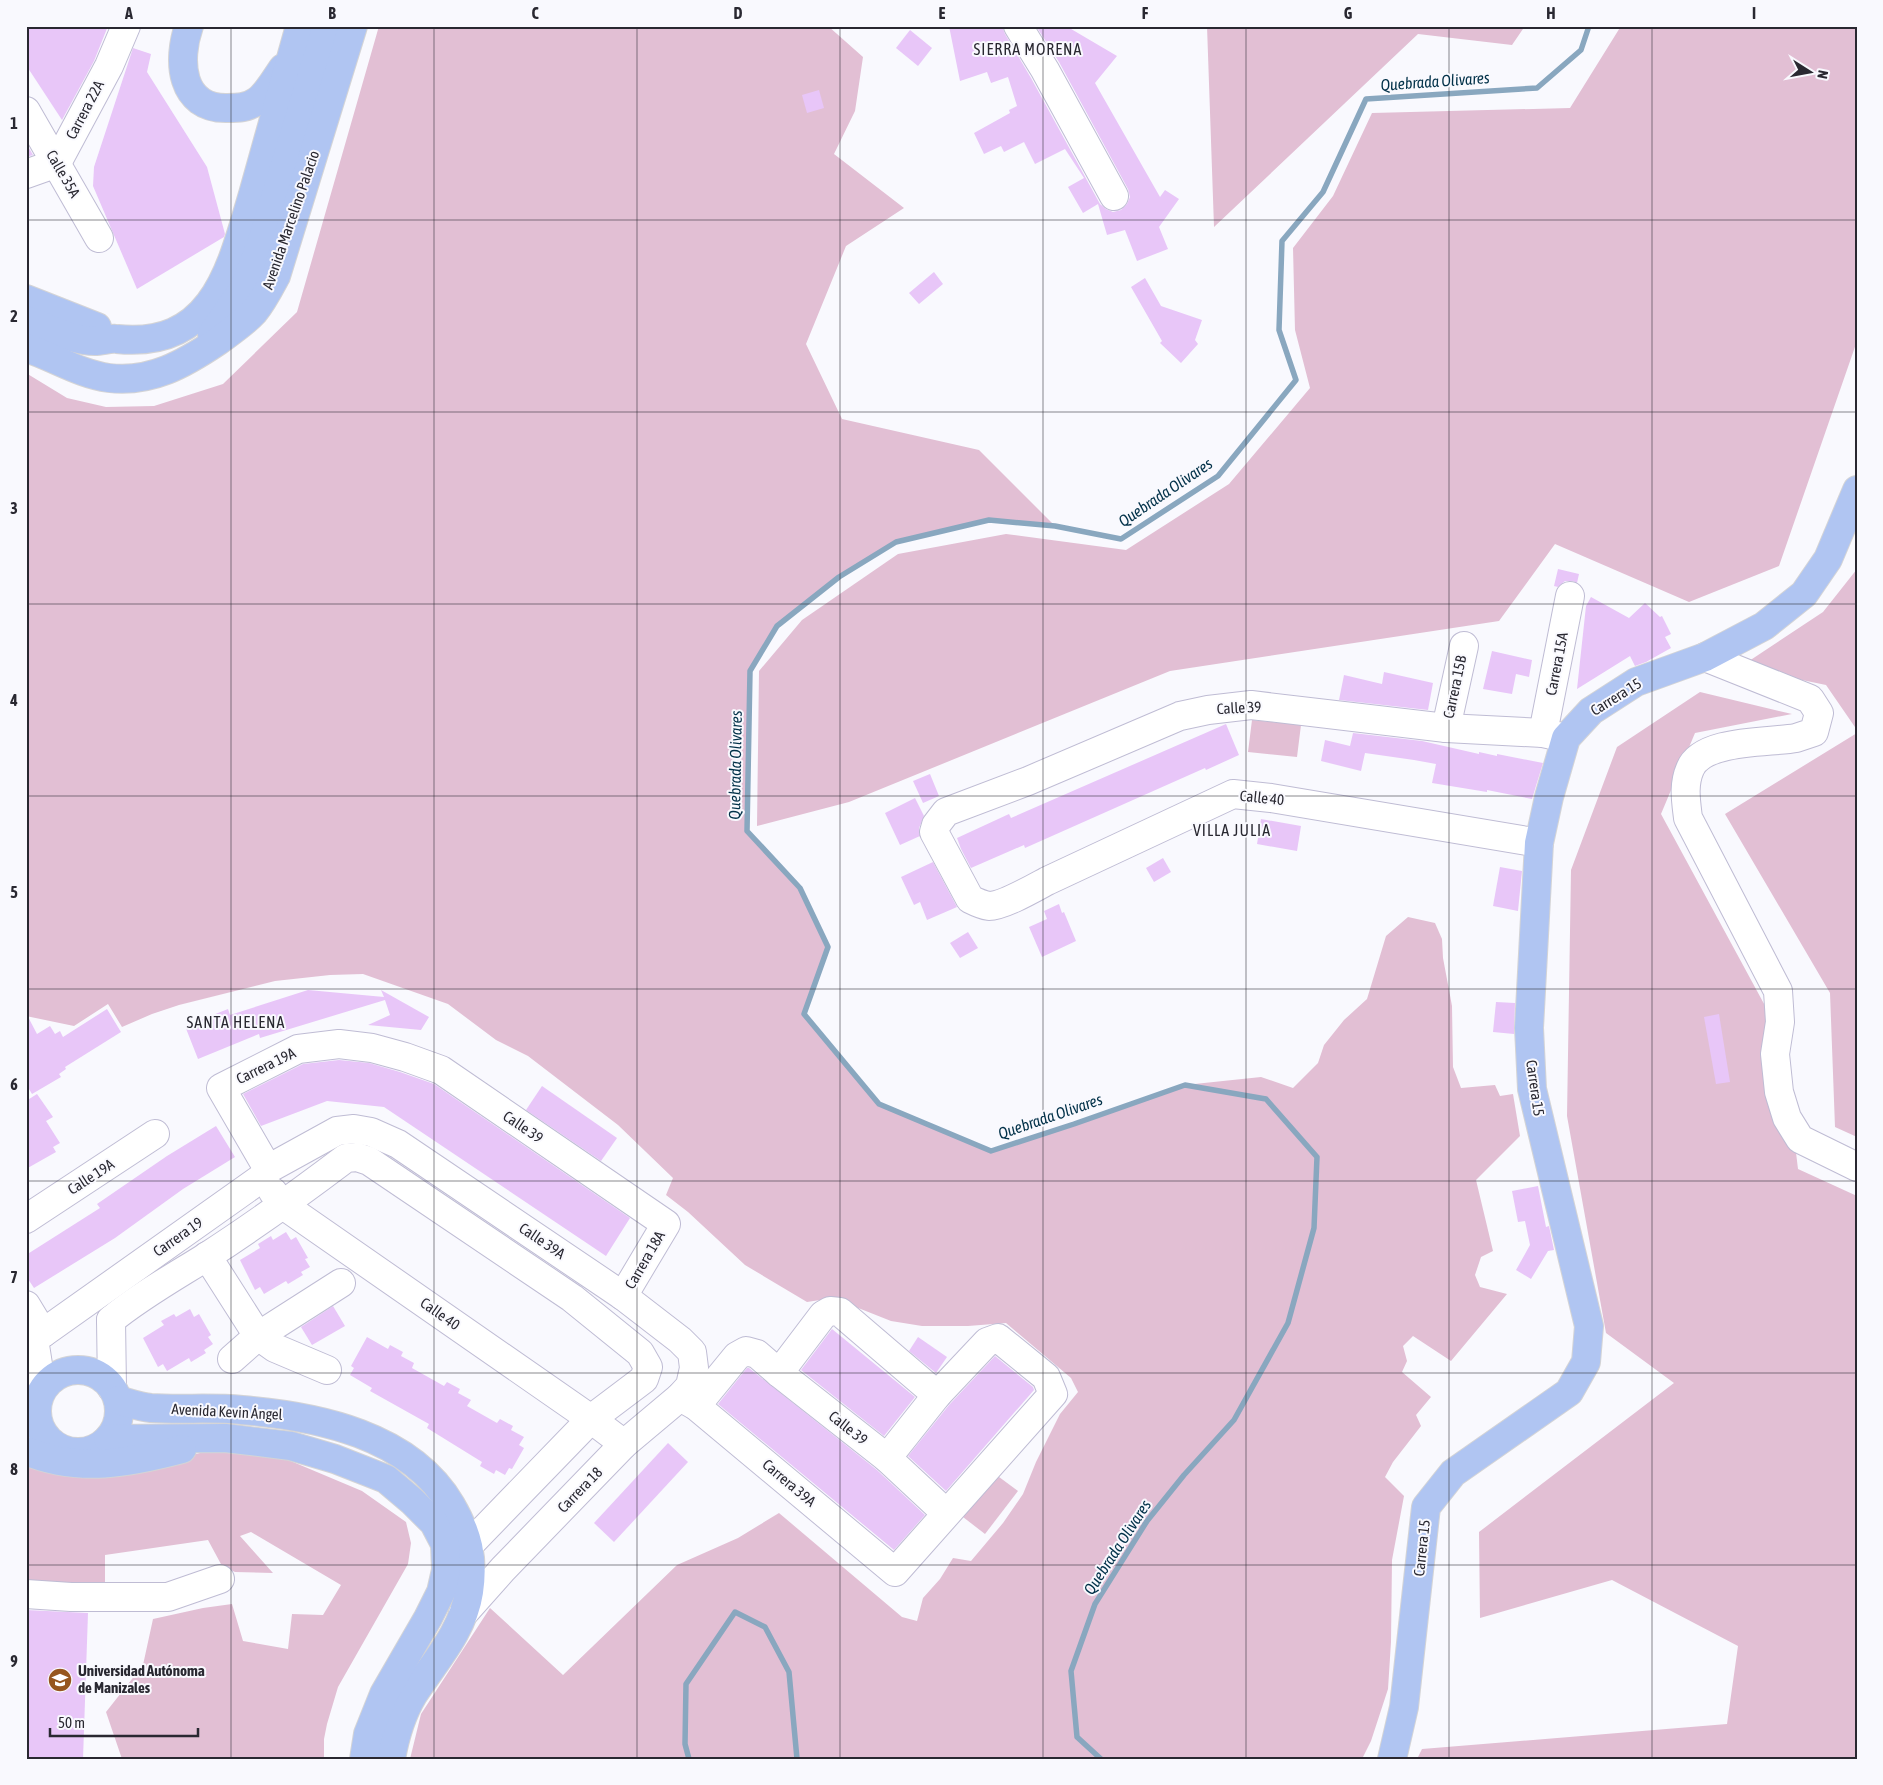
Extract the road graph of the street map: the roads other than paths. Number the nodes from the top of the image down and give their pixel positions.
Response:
1 (126, 26) edge
2 (189, 26) edge
3 (300, 26) edge
4 (328, 26) edge
5 (353, 26) edge
6 (1018, 26) edge
7 (292, 54) junction
8 (26, 112) edge
9 (57, 163) junction
10 (26, 174) edge
11 (1114, 196) dead end
12 (99, 238) dead end
13 (26, 299) edge
14 (26, 320) edge
15 (115, 338) junction
16 (26, 348) edge
17 (190, 360) junction
18 (1857, 490) edge
19 (1570, 596) dead end
20 (1464, 646) dead end
21 (1705, 657) junction
22 (1446, 728) junction
23 (1555, 735) junction
24 (936, 825) joint
25 (1539, 843) junction
26 (372, 1048) joint
27 (221, 1088) joint
28 (371, 1132) joint
29 (155, 1134) dead end
30 (369, 1161) joint
31 (1857, 1167) edge
32 (265, 1173) junction
33 (283, 1205) junction
34 (27, 1216) edge
35 (666, 1224) joint
36 (207, 1256) junction
37 (341, 1283) dead end
38 (623, 1296) junction
39 (90, 1299) junction
40 (26, 1305) edge
41 (111, 1320) junction
42 (258, 1336) junction
43 (34, 1338) edge
44 (232, 1358) dead end
45 (694, 1368) joint
46 (327, 1370) dead end
47 (779, 1373) junction
48 (34, 1393) edge
49 (115, 1394) junction
50 (938, 1395) junction
51 (688, 1401) junction
52 (591, 1419) junction
53 (26, 1438) edge
54 (225, 1438) junction
55 (108, 1439) junction
56 (624, 1444) junction
57 (57, 1446) junction
58 (26, 1451) edge
59 (887, 1458) junction
60 (946, 1513) junction
61 (469, 1545) junction
62 (220, 1579) dead end
63 (26, 1594) edge
64 (463, 1614) junction
65 (364, 1759) edge
66 (391, 1759) edge
67 (1392, 1759) edge

1 - 9 street, Carrera 22A
2 - 7 main road
3 - 7 main road
4 - 17 main road
5 - 17 main road, Avenida Marcelino Palacio
6 - 11 street
7 - 15 main road
8 - 9 street, Calle 35A
9 - 10 street
9 - 12 street, Calle 35A
13 - 15 main road
14 - 15 main road
16 - 17 main road, Avenida Marcelino Palacio
18 - 21 main road, Carrera 15
19 - 23 street, Carrera 15A
20 - 22 street, Carrera 15B
21 - 23 main road, Carrera 15
21 - 31 street
22 - 23 street, Calle 39
22 - 24 street, Calle 39
23 - 25 main road, Carrera 15
24 - 25 street, Calle 40
25 - 67 main road, Carrera 15
26 - 27 street, Carrera 19A
26 - 35 street, Calle 39
27 - 32 street, Calle 40
28 - 32 street, Carrera 19
28 - 38 street, Calle 39A
29 - 34 street, Calle 19A
30 - 33 street, Carrera 19
30 - 52 street, Calle 39A
32 - 33 street, Calle 40
32 - 39 street, Carrera 19
33 - 36 street, Carrera 19
33 - 52 street, Calle 40
35 - 38 street, Carrera 18A
36 - 41 street, Carrera 19
36 - 42 street
37 - 42 street
38 - 45 street, Calle 39A
39 - 41 street
39 - 43 street, Carrera 19
40 - 43 street
41 - 49 street
42 - 44 street
42 - 46 street
43 - 48 street
45 - 51 street, Carrera 18
47 - 50 street
47 - 51 street, Calle 39
47 - 59 street, Calle 39
48 - 49 main road
48 - 57 main road
49 - 55 main road
49 - 61 main road, Avenida Kevin Ángel
50 - 59 street
50 - 60 street
51 - 56 street, Carrera 18
51 - 60 street, Carrera 39A
52 - 56 street, Calle 40
52 - 61 street
53 - 57 main road
54 - 55 main road, Avenida Kevin Ángel
54 - 58 main road
54 - 65 main road, Avenida Kevin Ángel
55 - 57 main road
56 - 64 street, Carrera 18
59 - 60 street, Calle 39
61 - 64 main road, Avenida Kevin Ángel
62 - 63 street
64 - 66 main road, Avenida Kevin Ángel

